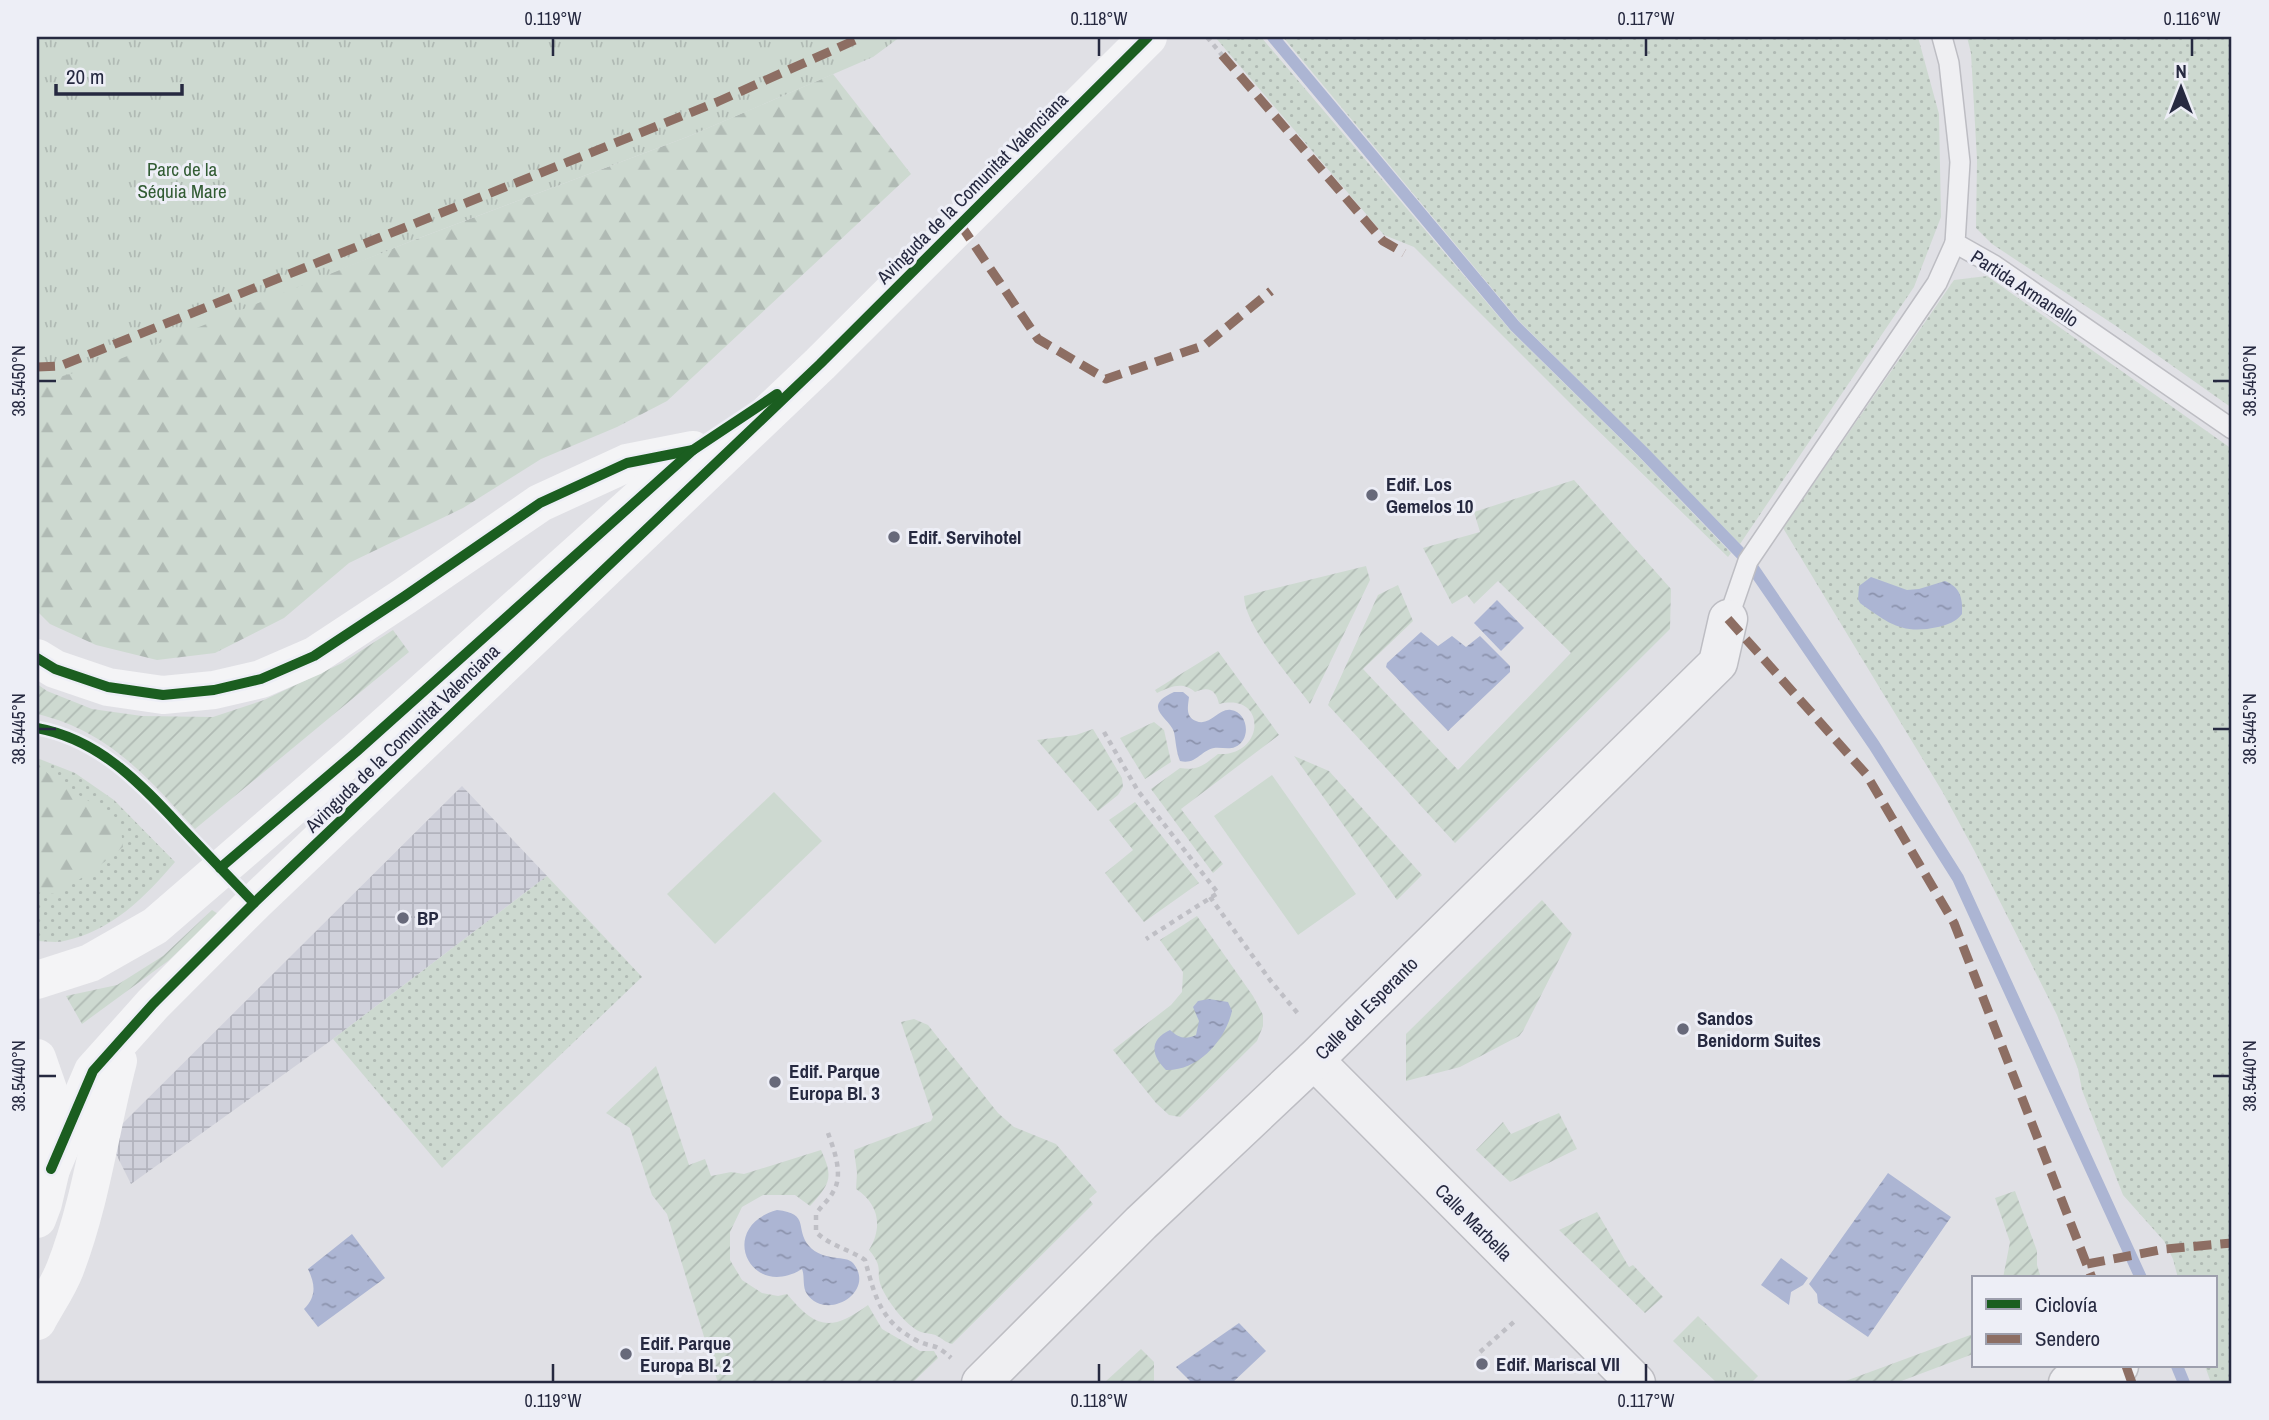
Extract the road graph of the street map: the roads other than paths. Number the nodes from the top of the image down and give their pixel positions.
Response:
1 (1148, 37) edge
2 (1942, 37) edge
3 (1955, 243) junction
4 (820, 364) junction
5 (2232, 429) edge
6 (693, 450) junction
7 (1728, 619) joint
8 (37, 658) edge
9 (37, 979) edge
10 (126, 1035) junction
11 (1320, 1053) junction
12 (37, 1058) edge
13 (51, 1169) junction
14 (37, 1219) edge
15 (37, 1321) edge
16 (2113, 1368) edge
17 (969, 1374) edge
18 (1636, 1383) edge
19 (2068, 1383) edge

1 - 4 main road, Avinguda de la Comunitat Valenciana
2 - 3 lane, Partida Armanello
3 - 5 lane, Partida Armanello
3 - 7 lane
4 - 6 main road, Avinguda de la Comunitat Valenciana
4 - 10 main road, Avinguda de la Comunitat Valenciana
6 - 8 main road, Avinguda de la Comunitat Valenciana
6 - 9 main road, Avinguda de la Comunitat Valenciana
7 - 11 street, Calle del Esperanto
10 - 13 main road, Avinguda de la Comunitat Valenciana
10 - 15 main road
11 - 17 street, Calle del Esperanto
11 - 18 street, Calle Marbella
12 - 13 main road
13 - 14 main road
16 - 19 street

